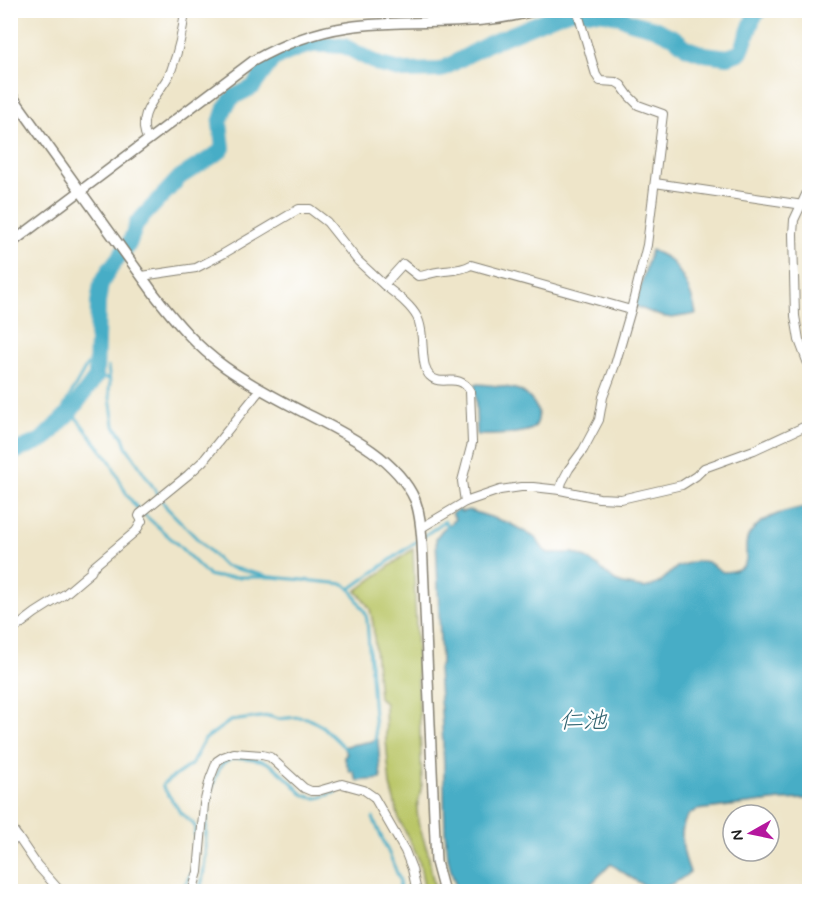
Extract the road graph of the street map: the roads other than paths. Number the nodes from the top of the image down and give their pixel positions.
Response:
1 (185, 10) edge
2 (536, 10) edge
3 (577, 12) edge
4 (10, 93) edge
5 (148, 140) junction
6 (655, 183) junction
7 (810, 186) edge
8 (81, 191) junction
9 (800, 205) junction
10 (810, 206) edge
11 (10, 244) edge
12 (142, 276) junction
13 (384, 285) junction
14 (631, 310) junction
15 (810, 369) edge
16 (260, 390) junction
17 (810, 424) edge
18 (560, 490) junction
19 (465, 501) junction
20 (421, 534) junction
21 (10, 632) edge
22 (10, 826) edge
23 (18, 837) junction
24 (10, 843) edge
25 (61, 891) edge
26 (192, 891) edge
27 (417, 891) edge
28 (444, 891) edge

1 - 5 street
2 - 5 street
3 - 6 street
4 - 8 street
5 - 8 street
6 - 9 street
6 - 14 street
7 - 9 street
8 - 11 street
8 - 12 street
9 - 10 street
9 - 15 street
12 - 13 street
12 - 16 street
13 - 14 street
13 - 19 street
14 - 18 street
16 - 20 street
16 - 21 street
17 - 18 street
18 - 19 street
19 - 20 street
20 - 28 street
22 - 23 street
23 - 24 street
23 - 25 street
26 - 27 street

